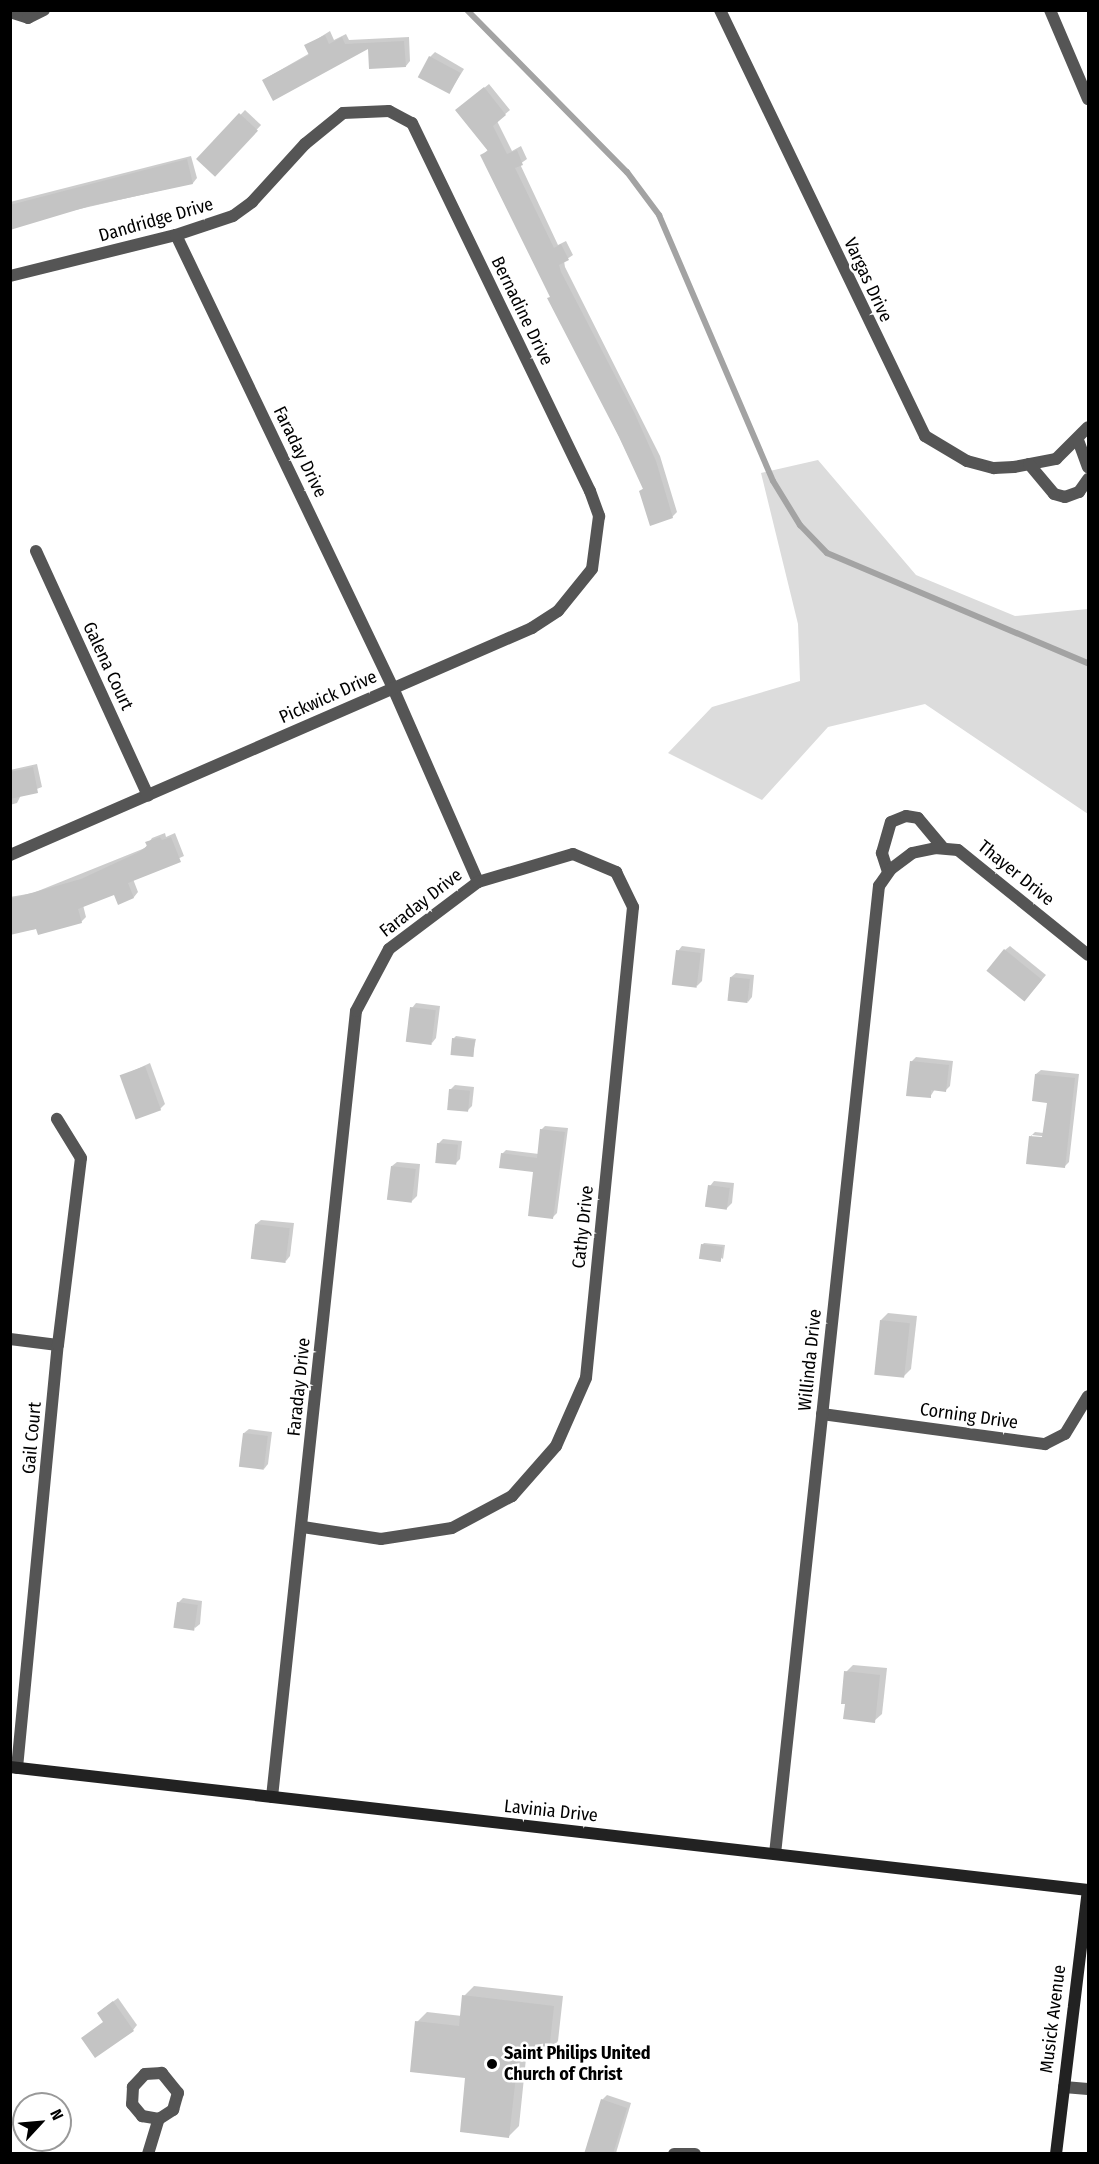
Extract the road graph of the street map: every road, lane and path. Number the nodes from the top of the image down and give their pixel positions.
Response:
1 (44, 10) edge
2 (720, 10) edge
3 (1050, 10) edge
4 (10, 12) edge
5 (1089, 99) edge
6 (412, 123) joint
7 (176, 236) junction
8 (10, 276) edge
9 (1089, 427) edge
10 (1078, 440) junction
11 (1029, 464) junction
12 (1089, 467) edge
13 (1089, 479) edge
14 (599, 516) joint
15 (36, 551) dead end
16 (393, 688) junction
17 (148, 796) junction
18 (944, 848) junction
19 (10, 855) edge
20 (888, 872) junction
21 (478, 882) junction
22 (1089, 955) edge
23 (57, 1119) dead end
24 (10, 1339) edge
25 (58, 1345) junction
26 (1089, 1396) edge
27 (822, 1414) junction
28 (303, 1527) junction
29 (14, 1767) edge
30 (272, 1797) junction
31 (775, 1854) junction
32 (1088, 1890) edge
33 (1064, 2086) junction
34 (1089, 2090) edge
35 (159, 2119) dead end
36 (148, 2154) edge
37 (674, 2154) edge
38 (695, 2154) edge
39 (1056, 2154) edge

1 - 4 street
2 - 11 street, Vargas Drive
3 - 5 street
6 - 7 street, Dandridge Drive
6 - 14 street, Bernadine Drive
7 - 8 street, Dandridge Drive
7 - 16 street, Faraday Drive
9 - 10 street
10 - 11 street, Vargas Drive
10 - 12 street
11 - 13 street
14 - 16 street, Pickwick Drive
15 - 17 street, Galena Court
16 - 17 street, Pickwick Drive
16 - 21 street, Faraday Drive
17 - 19 street, Pickwick Drive
18 - 20 street
18 - 20 street, Willinda Drive
18 - 22 street, Thayer Drive
20 - 27 street, Willinda Drive
21 - 28 street, Faraday Drive
21 - 28 street, Cathy Drive
23 - 25 street, Gail Court
24 - 25 street
25 - 29 street, Gail Court
26 - 27 street, Corning Drive
27 - 31 street, Willinda Drive
28 - 30 street, Faraday Drive
29 - 30 street, Lavinia Drive
30 - 31 street, Lavinia Drive
31 - 32 street, Lavinia Drive
32 - 33 street, Musick Avenue
33 - 34 street
33 - 39 street, Musick Avenue
35 - 36 street
37 - 38 street

